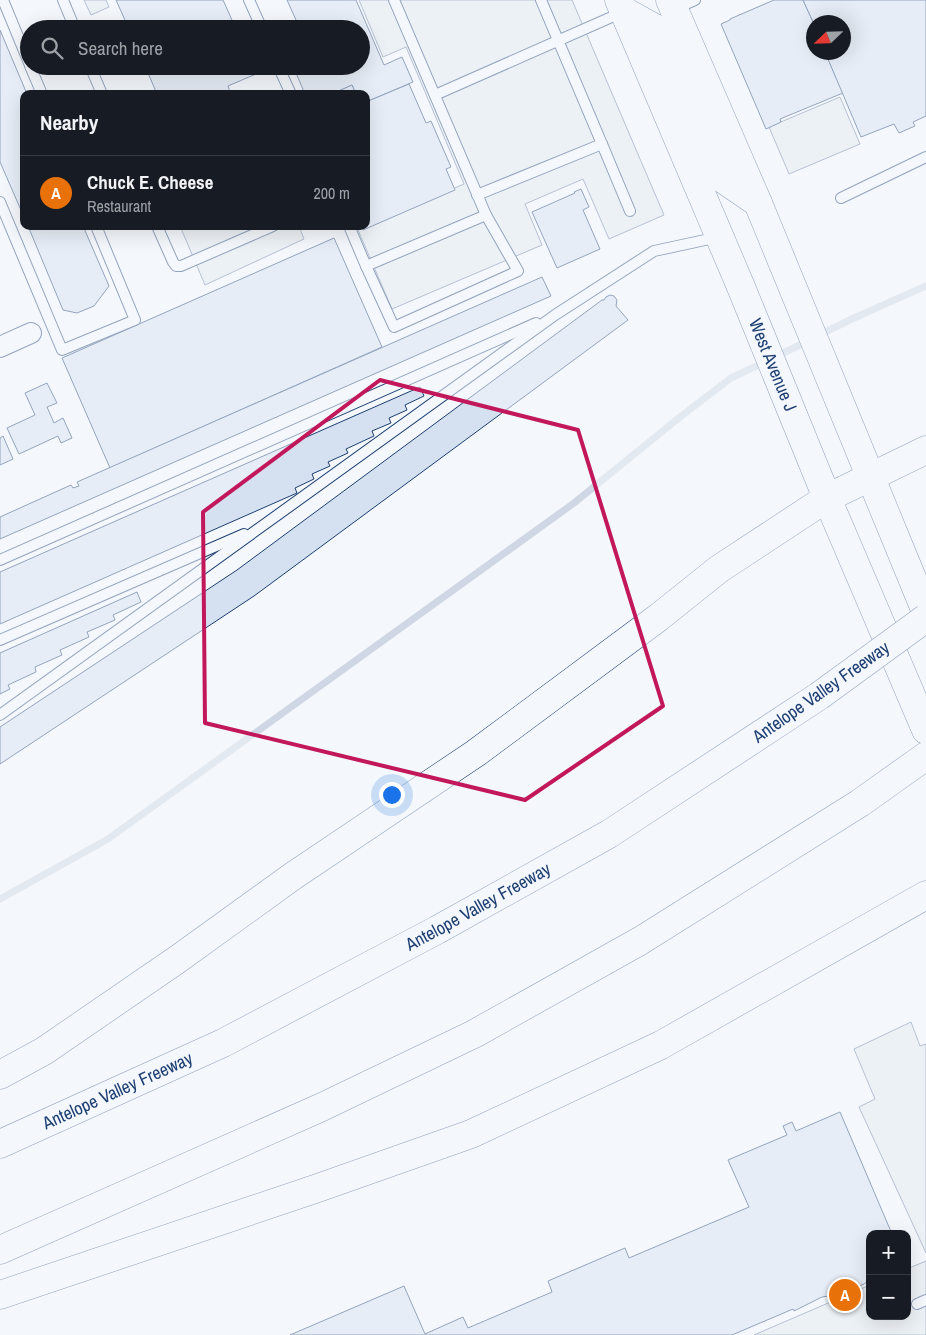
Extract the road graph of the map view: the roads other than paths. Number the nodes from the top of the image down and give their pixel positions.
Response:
1 (3, 0) edge
2 (63, 0) edge
3 (249, 0) edge
4 (394, 0) edge
5 (541, 0) edge
6 (675, 2) edge
7 (622, 6) edge
8 (71, 20) edge
9 (258, 20) edge
10 (20, 41) edge
11 (558, 41) junction
12 (34, 75) edge
13 (94, 75) edge
14 (282, 75) edge
15 (40, 90) edge
16 (100, 90) edge
17 (288, 90) edge
18 (435, 95) junction
19 (602, 144) junction
20 (926, 157) edge
21 (477, 195) junction
22 (841, 198) dead end
23 (0, 202) edge
24 (758, 203) junction
25 (630, 211) dead end
26 (486, 214) junction
27 (98, 230) edge
28 (160, 230) edge
29 (264, 230) edge
30 (351, 230) edge
31 (720, 236) junction
32 (366, 266) junction
33 (555, 315) junction
34 (31, 333) dead end
35 (0, 347) edge
36 (926, 450) edge
37 (870, 478) junction
38 (827, 498) junction
39 (262, 526) junction
40 (0, 560) edge
41 (926, 612) edge
42 (926, 618) edge
43 (0, 640) edge
44 (0, 715) edge
45 (926, 730) edge
46 (926, 756) edge
47 (926, 895) edge
48 (0, 1075) edge
49 (0, 1144) edge
50 (0, 1250) edge
51 (0, 1295) edge

1 - 10 lane
2 - 8 lane
3 - 9 lane
4 - 18 lane
5 - 11 lane
6 - 24 main road
7 - 11 lane
7 - 24 main road
7 - 31 main road, West Avenue J
11 - 18 lane
11 - 19 lane
12 - 15 lane
13 - 16 lane
14 - 17 lane
18 - 21 lane
19 - 21 lane
19 - 25 lane
20 - 22 lane
21 - 26 lane
23 - 27 lane
24 - 37 main road
26 - 32 lane
26 - 32 lane
28 - 29 lane
30 - 32 lane
31 - 33 lane
31 - 38 main road, West Avenue J
33 - 39 lane
33 - 40 lane
34 - 35 street
36 - 37 main road
37 - 38 main road
37 - 41 main road
38 - 45 main road, West Avenue J
38 - 48 main road
39 - 43 lane
39 - 44 lane
42 - 49 main road, Antelope Valley Freeway, bridge
46 - 50 main road
47 - 51 main road

